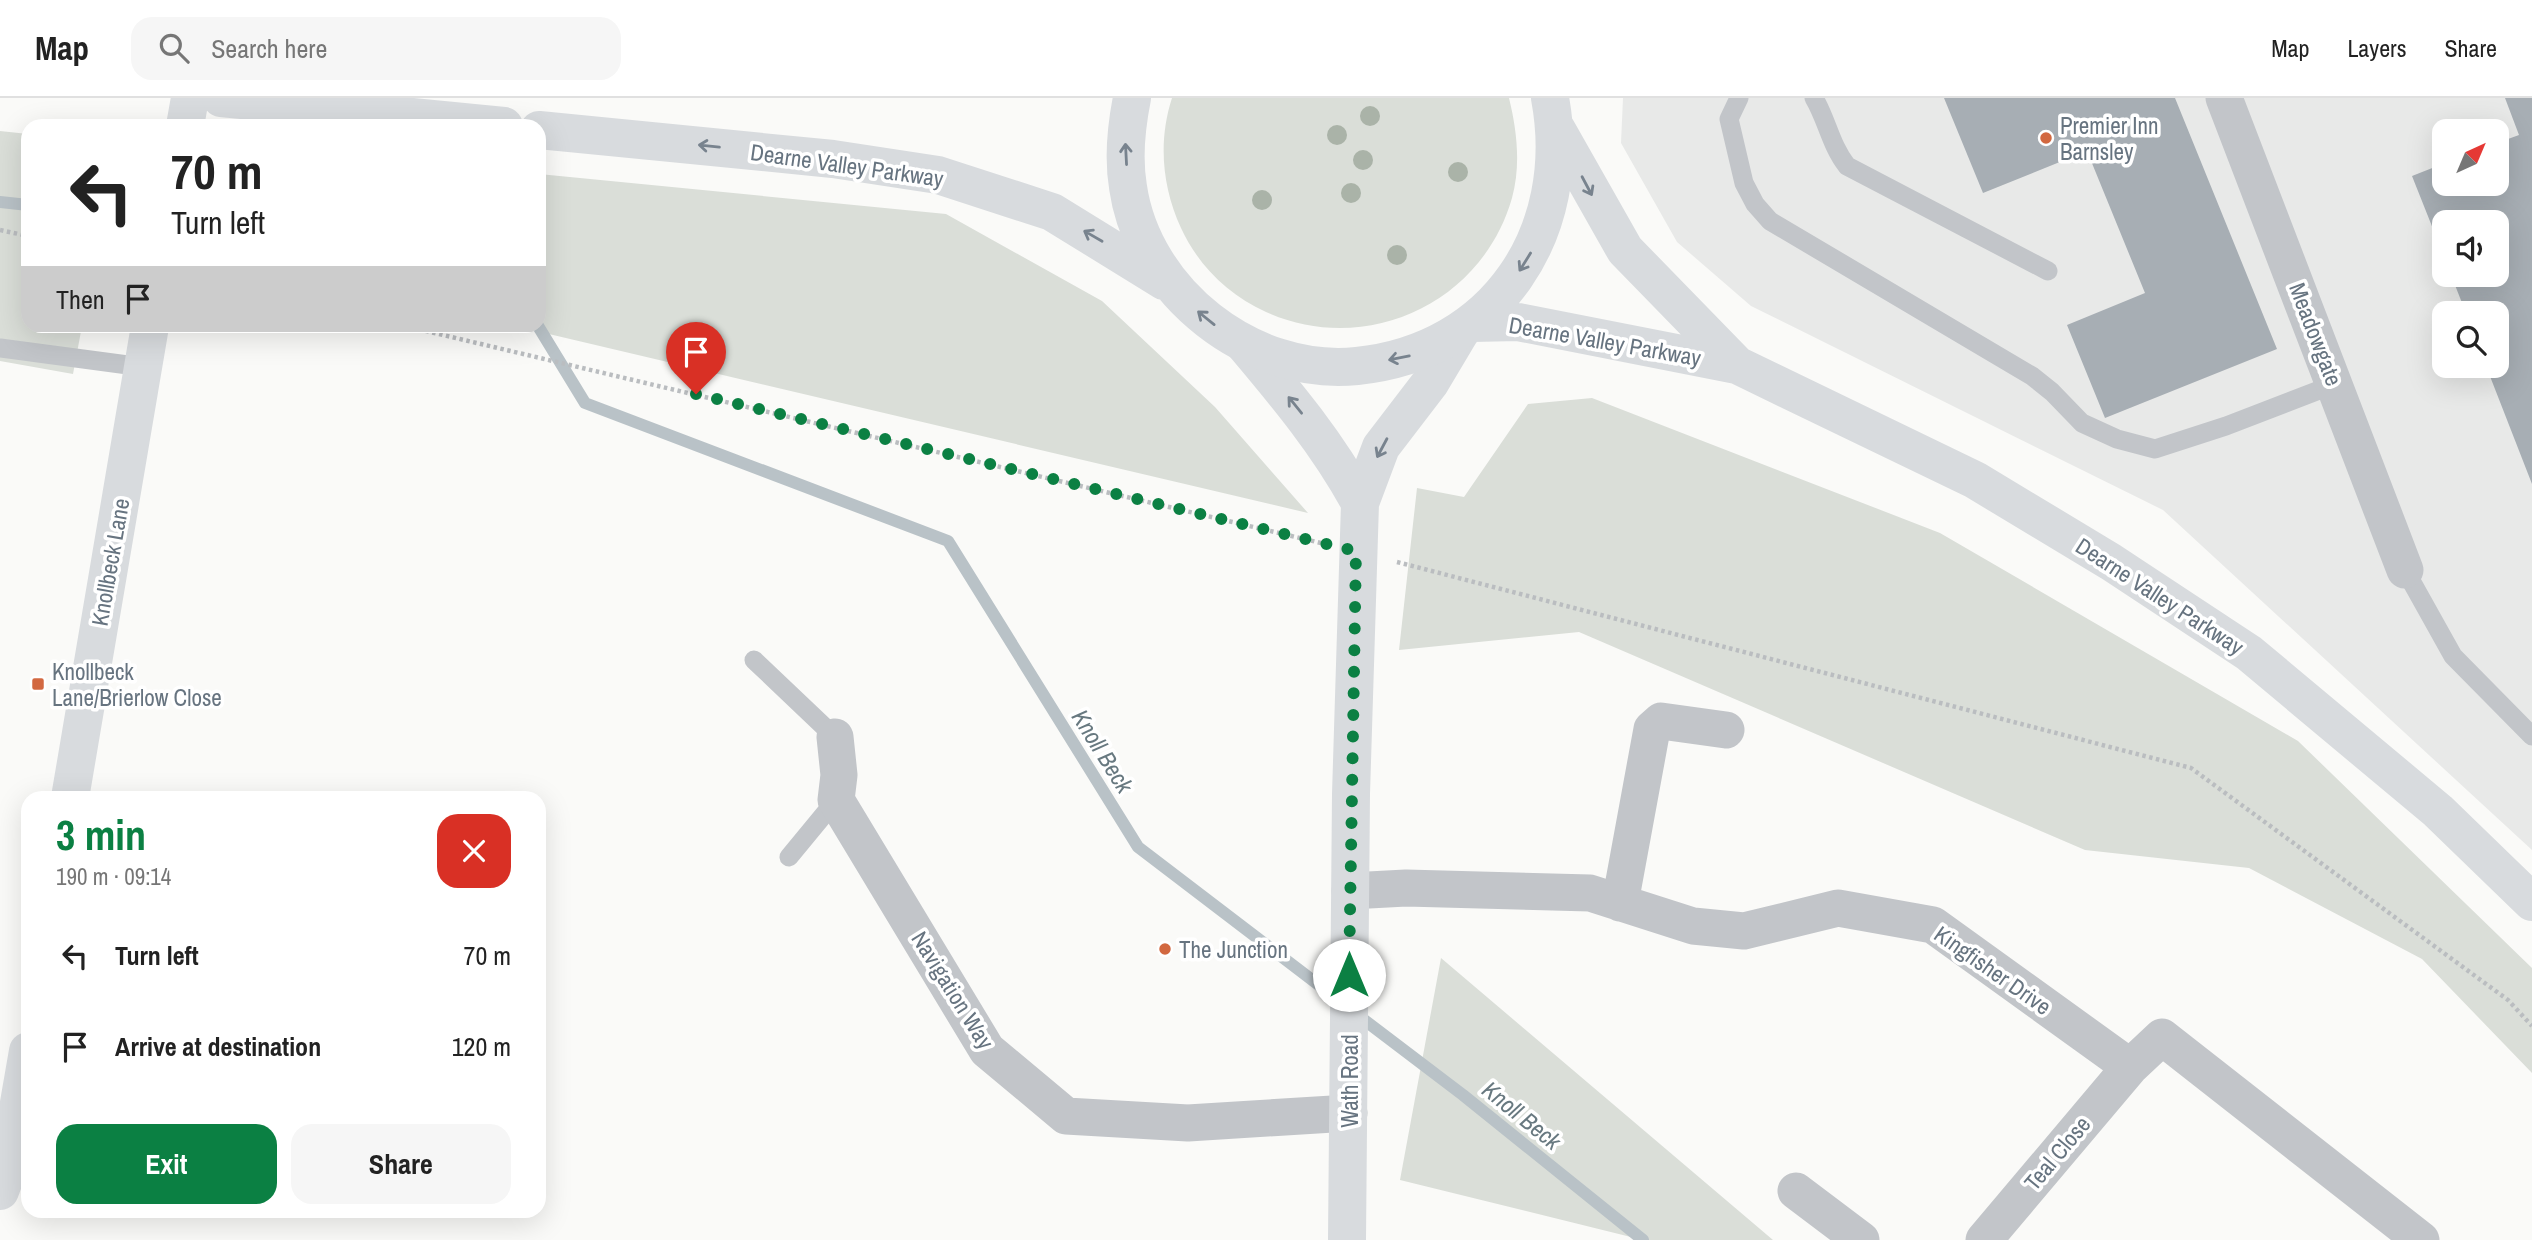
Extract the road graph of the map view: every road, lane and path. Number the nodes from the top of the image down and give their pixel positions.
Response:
1 (190, 98) edge
2 (221, 98) edge
3 (1132, 98) edge
4 (1739, 98) edge
5 (1814, 98) edge
6 (2224, 98) edge
7 (1552, 112) edge
8 (186, 119) edge
9 (433, 119) edge
10 (546, 131) edge
11 (0, 230) edge
12 (21, 234) edge
13 (2048, 271) dead end
14 (1172, 286) junction
15 (1466, 327) junction
16 (149, 333) edge
17 (435, 333) edge
18 (1244, 344) junction
19 (0, 348) edge
20 (1737, 365) junction
21 (143, 367) junction
22 (2335, 384) junction
23 (1360, 503) junction
24 (1356, 551) junction
25 (2405, 570) joint
26 (754, 660) dead end
27 (1726, 730) dead end
28 (2532, 736) edge
29 (835, 737) joint
30 (71, 791) edge
31 (836, 800) junction
32 (789, 857) dead end
33 (1350, 891) junction
34 (2532, 902) edge
35 (1620, 903) junction
36 (2532, 1026) edge
37 (2130, 1067) junction
38 (21, 1091) edge
39 (1349, 1113) junction
40 (0, 1191) edge
41 (1796, 1191) dead end
42 (1347, 1240) edge
43 (1861, 1240) edge
44 (1984, 1240) edge
45 (2421, 1240) edge

1 - 8 main road
2 - 9 main road
14 -> 3 main road
4 - 22 lane
5 - 13 lane
6 - 22 street, Meadowgate
7 -> 15 main road
7 -> 20 main road, Dearne Valley Parkway
14 -> 10 main road, Dearne Valley Parkway
11 - 12 path
18 -> 14 main road
15 -> 18 main road
15 - 20 main road, Dearne Valley Parkway
15 -> 23 main road, Wath Road
16 - 21 main road, Knollbeck Lane
17 - 24 path
23 -> 18 main road
19 - 21 lane
20 - 34 main road, Dearne Valley Parkway
21 - 30 main road, Knollbeck Lane
22 - 25 street, Meadowgate
23 - 24 main road, Wath Road
24 - 33 main road, Wath Road
24 - 36 path
25 - 28 lane
26 - 29 lane
27 - 35 street
29 - 31 street
31 - 32 lane
31 - 39 street, Navigation Way
33 - 35 street, Kingfisher Drive
33 - 39 main road, Wath Road
35 - 37 street, Kingfisher Drive
37 - 44 street, Teal Close
37 - 45 street
38 - 40 main road
39 - 42 main road, Wath Road
41 - 43 street

